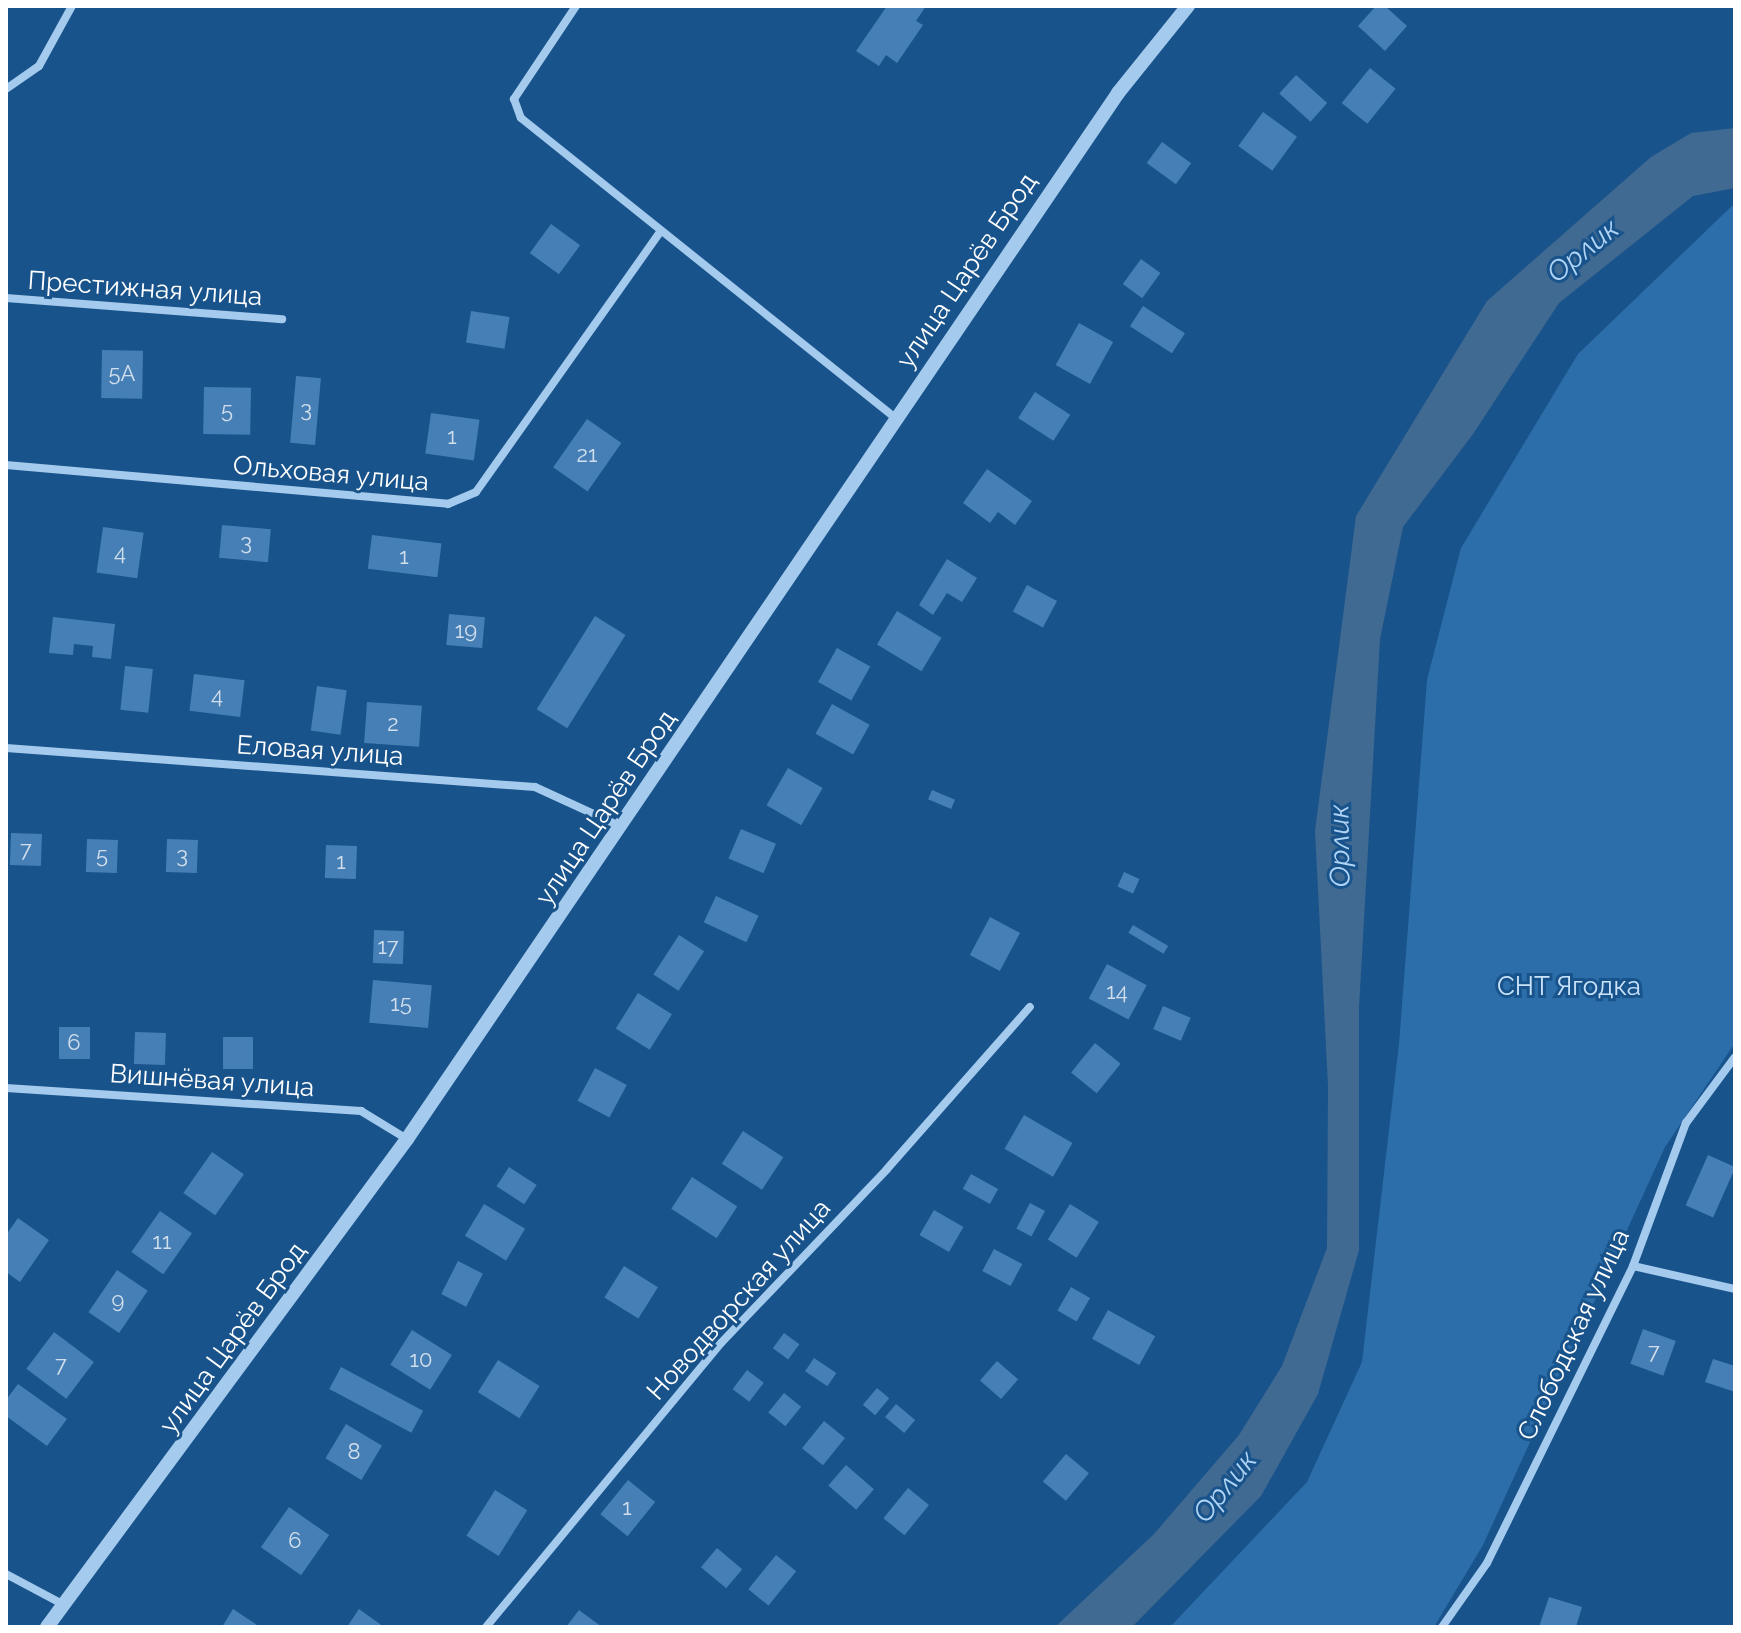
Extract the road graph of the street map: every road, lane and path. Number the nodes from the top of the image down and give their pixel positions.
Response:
1 (72, 6) edge
2 (576, 6) edge
3 (1188, 6) edge
4 (6, 89) edge
5 (660, 232) junction
6 (6, 298) edge
7 (282, 319) dead end
8 (897, 419) junction
9 (6, 465) edge
10 (6, 748) edge
11 (623, 827) junction
12 (1030, 1007) dead end
13 (1735, 1057) edge
14 (6, 1088) edge
15 (407, 1139) junction
16 (1633, 1266) junction
17 (1735, 1289) edge
18 (6, 1574) edge
19 (64, 1605) junction
20 (47, 1627) edge
21 (486, 1627) edge
22 (1442, 1627) edge

1 - 4 street
2 - 5 street
3 - 8 street, улица Царёв Брод
5 - 8 street
5 - 9 street, Ольховая улица
6 - 7 street, Престижная улица
8 - 11 street, улица Царёв Брод
10 - 11 street, Еловая улица
11 - 15 street, улица Царёв Брод
12 - 21 street, Новодворская улица
13 - 16 street, Слободская улица
14 - 15 street, Вишнёвая улица
15 - 19 street, улица Царёв Брод
16 - 17 street
16 - 22 street, Слободская улица
18 - 19 street
19 - 20 street, улица Царёв Брод

